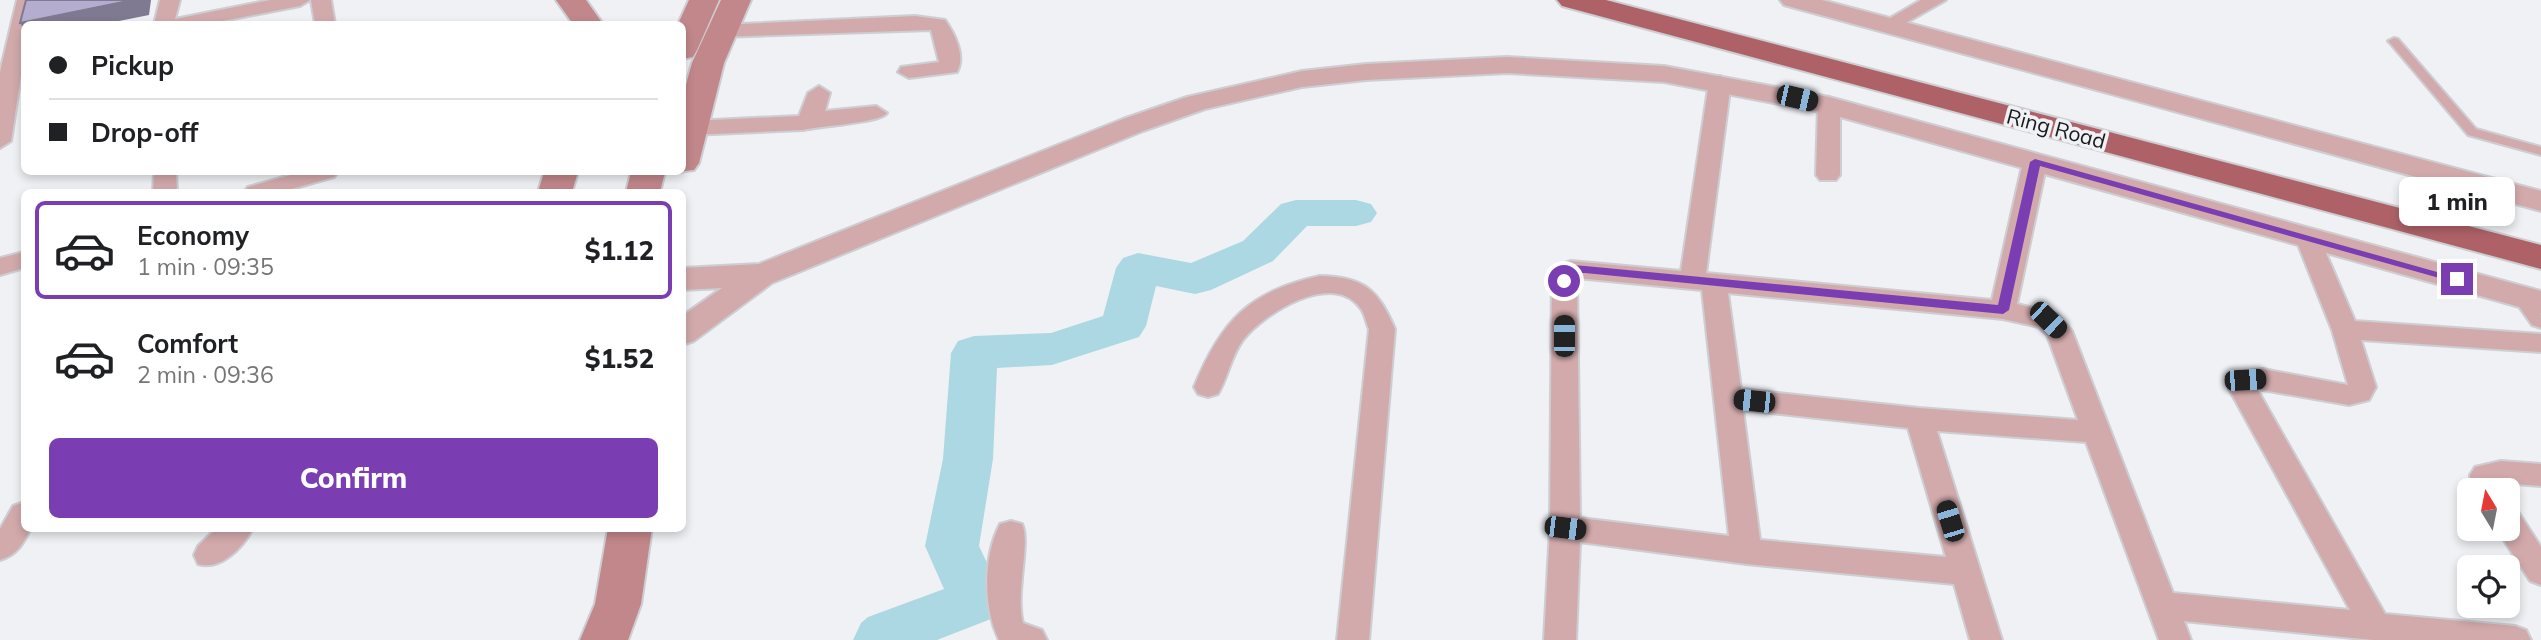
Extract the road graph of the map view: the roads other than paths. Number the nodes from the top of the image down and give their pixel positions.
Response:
1 (27, 0) edge
2 (170, 0) edge
3 (300, 0) edge
4 (321, 0) edge
5 (571, 0) edge
6 (704, 0) edge
7 (736, 0) edge
8 (1572, 0) edge
9 (1640, 0) edge
10 (1793, 0) edge
11 (1936, 0) edge
12 (1830, 5) edge
13 (22, 21) edge
14 (165, 21) edge
15 (194, 21) edge
16 (324, 21) edge
17 (587, 21) edge
18 (1890, 24) junction
19 (21, 25) edge
20 (720, 31) junction
21 (686, 41) edge
22 (2394, 41) dead end
23 (12, 63) edge
24 (909, 72) dead end
25 (1720, 82) junction
26 (819, 93) dead end
27 (1829, 106) junction
28 (876, 113) dead end
29 (812, 119) junction
30 (691, 128) junction
31 (0, 141) edge
32 (686, 147) edge
33 (2541, 151) edge
34 (2035, 162) junction
35 (316, 175) edge
36 (1828, 175) dead end
37 (266, 189) edge
38 (2541, 201) edge
39 (2541, 235) edge
40 (2307, 237) junction
41 (2541, 257) edge
42 (21, 261) edge
43 (0, 267) edge
44 (763, 275) junction
45 (686, 279) edge
46 (1704, 280) junction
47 (2536, 306) edge
48 (2003, 310) junction
49 (686, 330) edge
50 (2345, 330) junction
51 (2541, 343) edge
52 (1208, 387) dead end
53 (1726, 398) junction
54 (1919, 419) junction
55 (2097, 432) junction
56 (2541, 475) edge
57 (2485, 478) edge
58 (21, 519) edge
59 (1565, 528) junction
60 (234, 532) edge
61 (629, 532) edge
62 (1011, 533) dead end
63 (2520, 540) edge
64 (0, 548) edge
65 (1746, 551) junction
66 (209, 555) dead end
67 (1966, 572) junction
68 (2541, 572) edge
69 (2164, 606) junction
70 (2374, 624) junction
71 (604, 640) edge
72 (1031, 640) edge
73 (1353, 640) edge
74 (1560, 640) edge
75 (1986, 640) edge
76 (2175, 640) edge
77 (2515, 640) edge

1 - 13 street
2 - 14 street
3 - 15 street
4 - 16 street
5 - 17 main road
6 - 21 main road
7 - 20 main road
8 - 41 highway, Ring Road
9 - 39 highway, Ring Road
10 - 12 street
11 - 18 street
12 - 18 street
18 - 38 street
19 - 23 street
20 - 24 street
20 - 30 main road
22 - 33 lane
23 - 31 street
25 - 27 street
25 - 44 street
25 - 46 street
26 - 29 street
27 - 34 street
27 - 36 street
28 - 29 street
29 - 30 street
30 - 32 main road
34 - 40 street
34 - 48 street
35 - 37 street
40 - 47 street
40 - 50 street
42 - 43 street
44 - 45 street
44 - 49 street
46 - 48 street
46 - 53 street
46 - 59 street
48 - 55 street
50 - 51 street
50 - 70 street
52 - 73 street
53 - 54 street
53 - 65 street
54 - 55 street
54 - 67 street
55 - 69 street
56 - 57 street
58 - 64 street
59 - 65 street
59 - 74 street
60 - 66 street
61 - 71 main road
62 - 72 street
63 - 68 street
65 - 67 street
67 - 75 street
69 - 70 street
69 - 76 street
70 - 77 street

